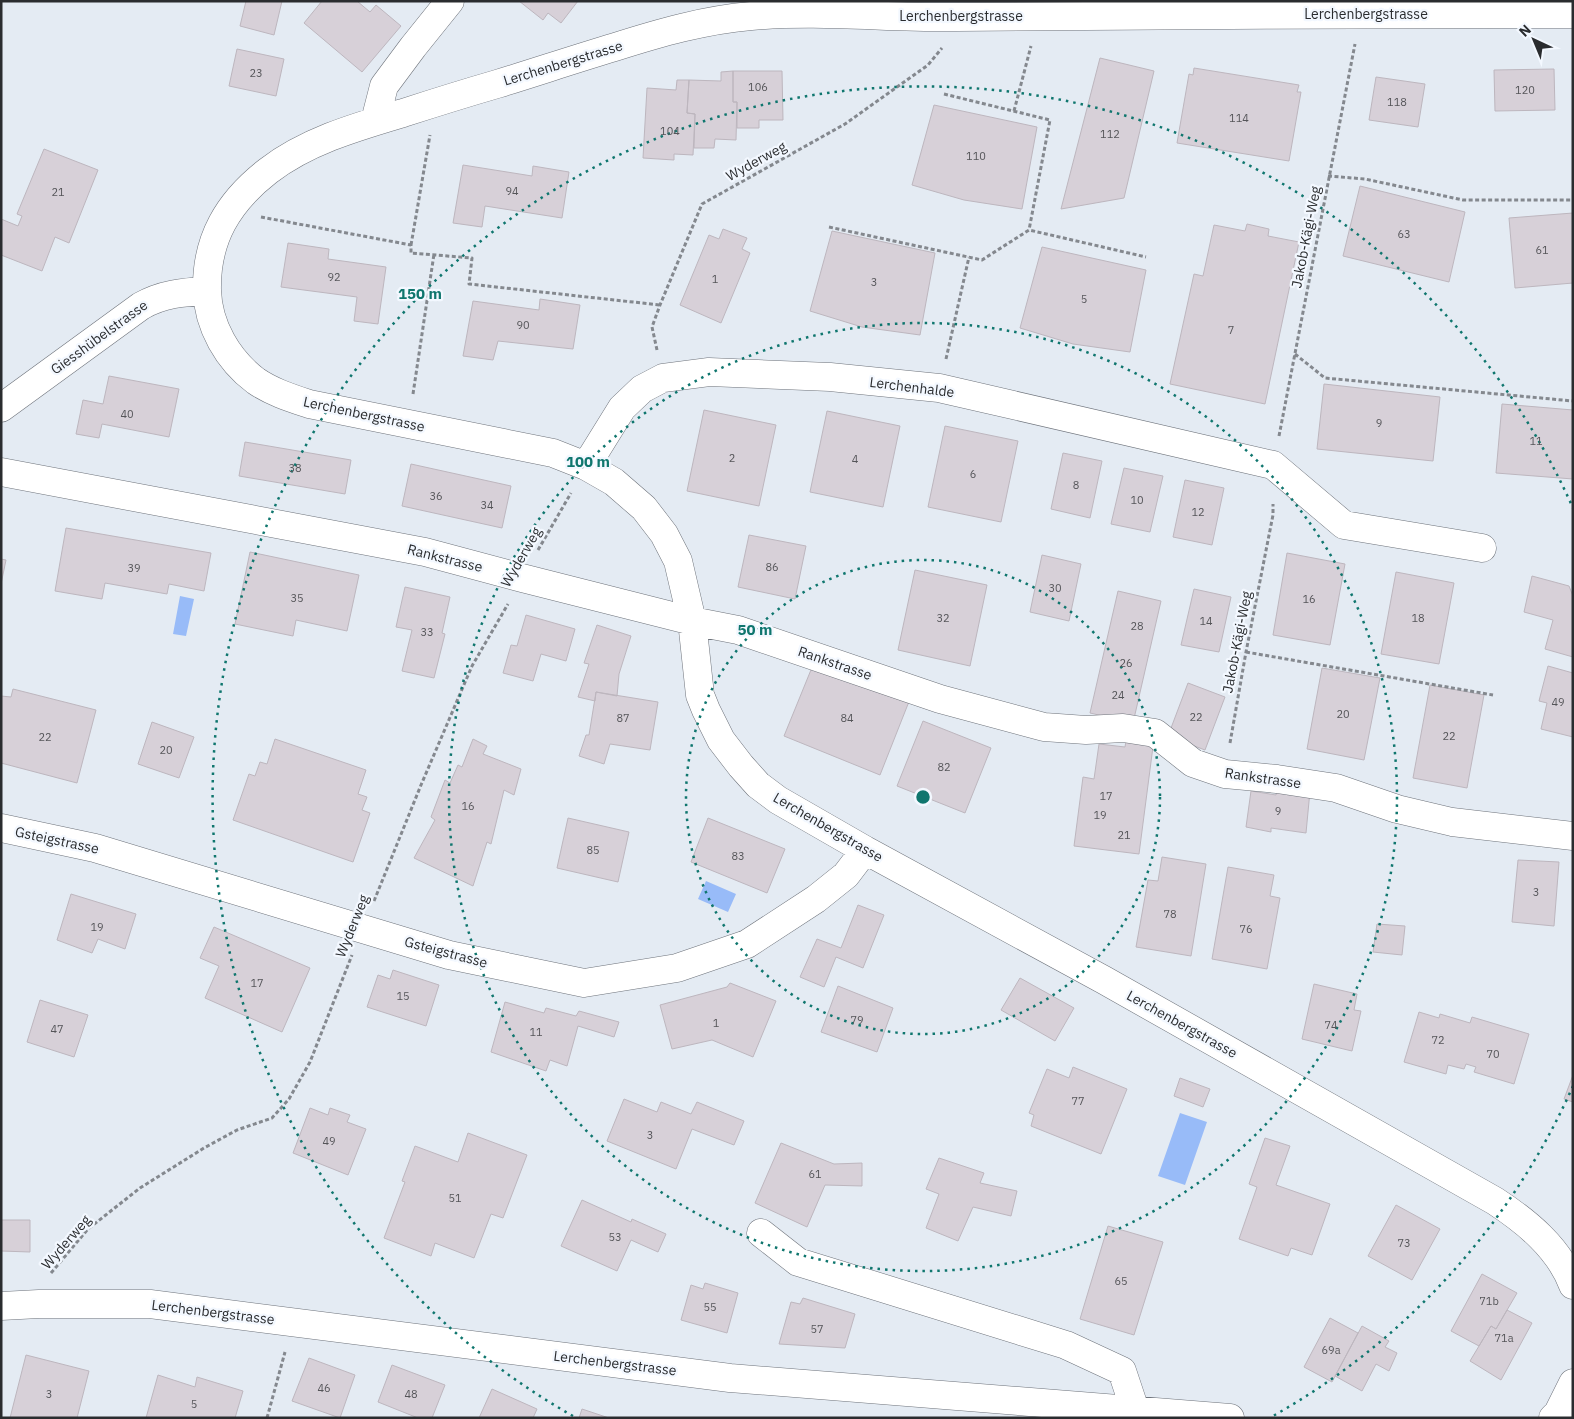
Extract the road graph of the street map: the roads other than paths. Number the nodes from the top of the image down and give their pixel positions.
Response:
1 (450, 1) edge
2 (1532, 8) edge
3 (1573, 14) edge
4 (375, 121) junction
5 (207, 291) junction
6 (1, 408) edge
7 (586, 466) junction
8 (1, 472) edge
9 (1482, 548) dead end
10 (692, 622) junction
11 (1, 828) edge
12 (1573, 836) edge
13 (864, 850) junction
14 (761, 1233) dead end
15 (1572, 1277) edge
16 (1, 1306) edge
17 (1573, 1383) edge
18 (1135, 1410) junction
19 (1230, 1418) edge
20 (1553, 1418) edge

1 - 4 street
2 - 3 street, Lerchenbergstrasse
2 - 4 street, Lerchenbergstrasse
4 - 5 street, Lerchenbergstrasse
5 - 6 street, Giesshübelstrasse
5 - 7 street, Lerchenbergstrasse
7 - 9 street, Lerchenhalde
7 - 10 street, Lerchenbergstrasse
8 - 10 street, Rankstrasse
10 - 12 street, Rankstrasse
10 - 13 street, Lerchenbergstrasse
11 - 13 street, Gsteigstrasse
13 - 15 street, Lerchenbergstrasse
14 - 18 street
16 - 18 street, Lerchenbergstrasse
17 - 20 street
18 - 19 street, Lerchenbergstrasse

